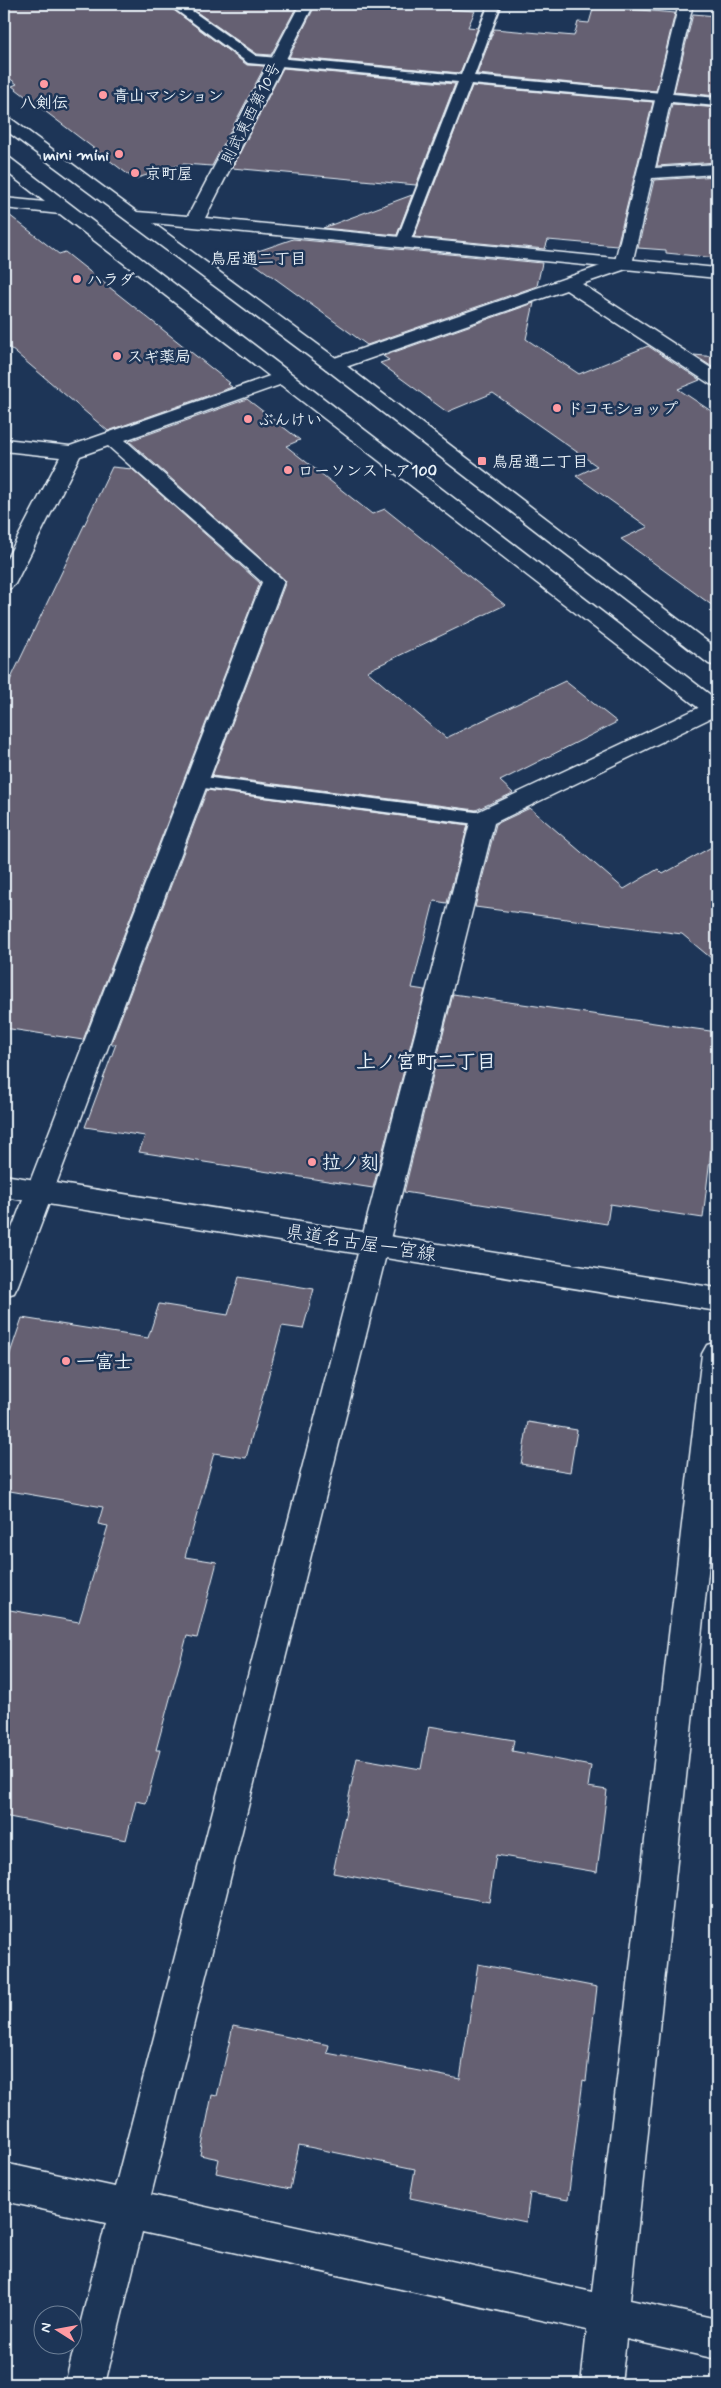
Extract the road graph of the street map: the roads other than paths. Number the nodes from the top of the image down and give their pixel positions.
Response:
1 (174, 4) edge
2 (307, 4) edge
3 (495, 4) edge
4 (686, 4) edge
5 (276, 62) junction
6 (465, 80) junction
7 (663, 96) junction
8 (717, 102) edge
9 (4, 121) edge
10 (4, 162) edge
11 (717, 169) edge
12 (644, 174) junction
13 (5, 206) edge
14 (64, 209) junction
15 (128, 215) junction
16 (194, 222) junction
17 (403, 242) junction
18 (623, 264) junction
19 (717, 273) edge
20 (568, 283) junction
21 (333, 365) junction
22 (281, 378) junction
23 (717, 380) edge
24 (110, 438) junction
25 (4, 445) edge
26 (72, 452) junction
27 (4, 541) edge
28 (25, 544) junction
29 (4, 584) edge
30 (717, 659) edge
31 (715, 710) edge
32 (196, 782) junction
33 (483, 818) junction
34 (4, 1186) edge
35 (40, 1192) junction
36 (374, 1244) junction
37 (4, 1285) edge
38 (717, 1300) edge
39 (717, 1354) edge
40 (4, 2182) edge
41 (128, 2209) junction
42 (609, 2315) junction
43 (717, 2339) edge
44 (85, 2384) edge
45 (602, 2384) edge

1 - 5 lane
2 - 5 street, 則武東西第10号
3 - 6 lane
4 - 7 street
5 - 6 lane
5 - 16 street, 則武東西第10号
6 - 7 lane
6 - 17 lane
7 - 8 lane
7 - 12 street
9 - 15 street
10 - 14 street
11 - 12 street
12 - 18 street
13 - 14 street
14 - 15 street
14 - 22 street
15 - 16 street
15 - 21 street
16 - 17 street
17 - 18 street
18 - 19 street
18 - 20 street
20 - 21 street
20 - 23 street
21 - 30 street
22 - 24 street
22 - 31 street
24 - 26 street
24 - 32 street
25 - 26 street
26 - 28 street
27 - 28 street
28 - 29 street
31 - 33 street
32 - 33 lane
32 - 35 street
33 - 36 street
34 - 35 street, 県道名古屋一宮線
35 - 36 street, 県道名古屋一宮線
35 - 37 street
36 - 38 street, 県道名古屋一宮線
36 - 41 street
39 - 42 street
40 - 41 street
41 - 42 street
41 - 44 street
42 - 43 street
42 - 45 street

